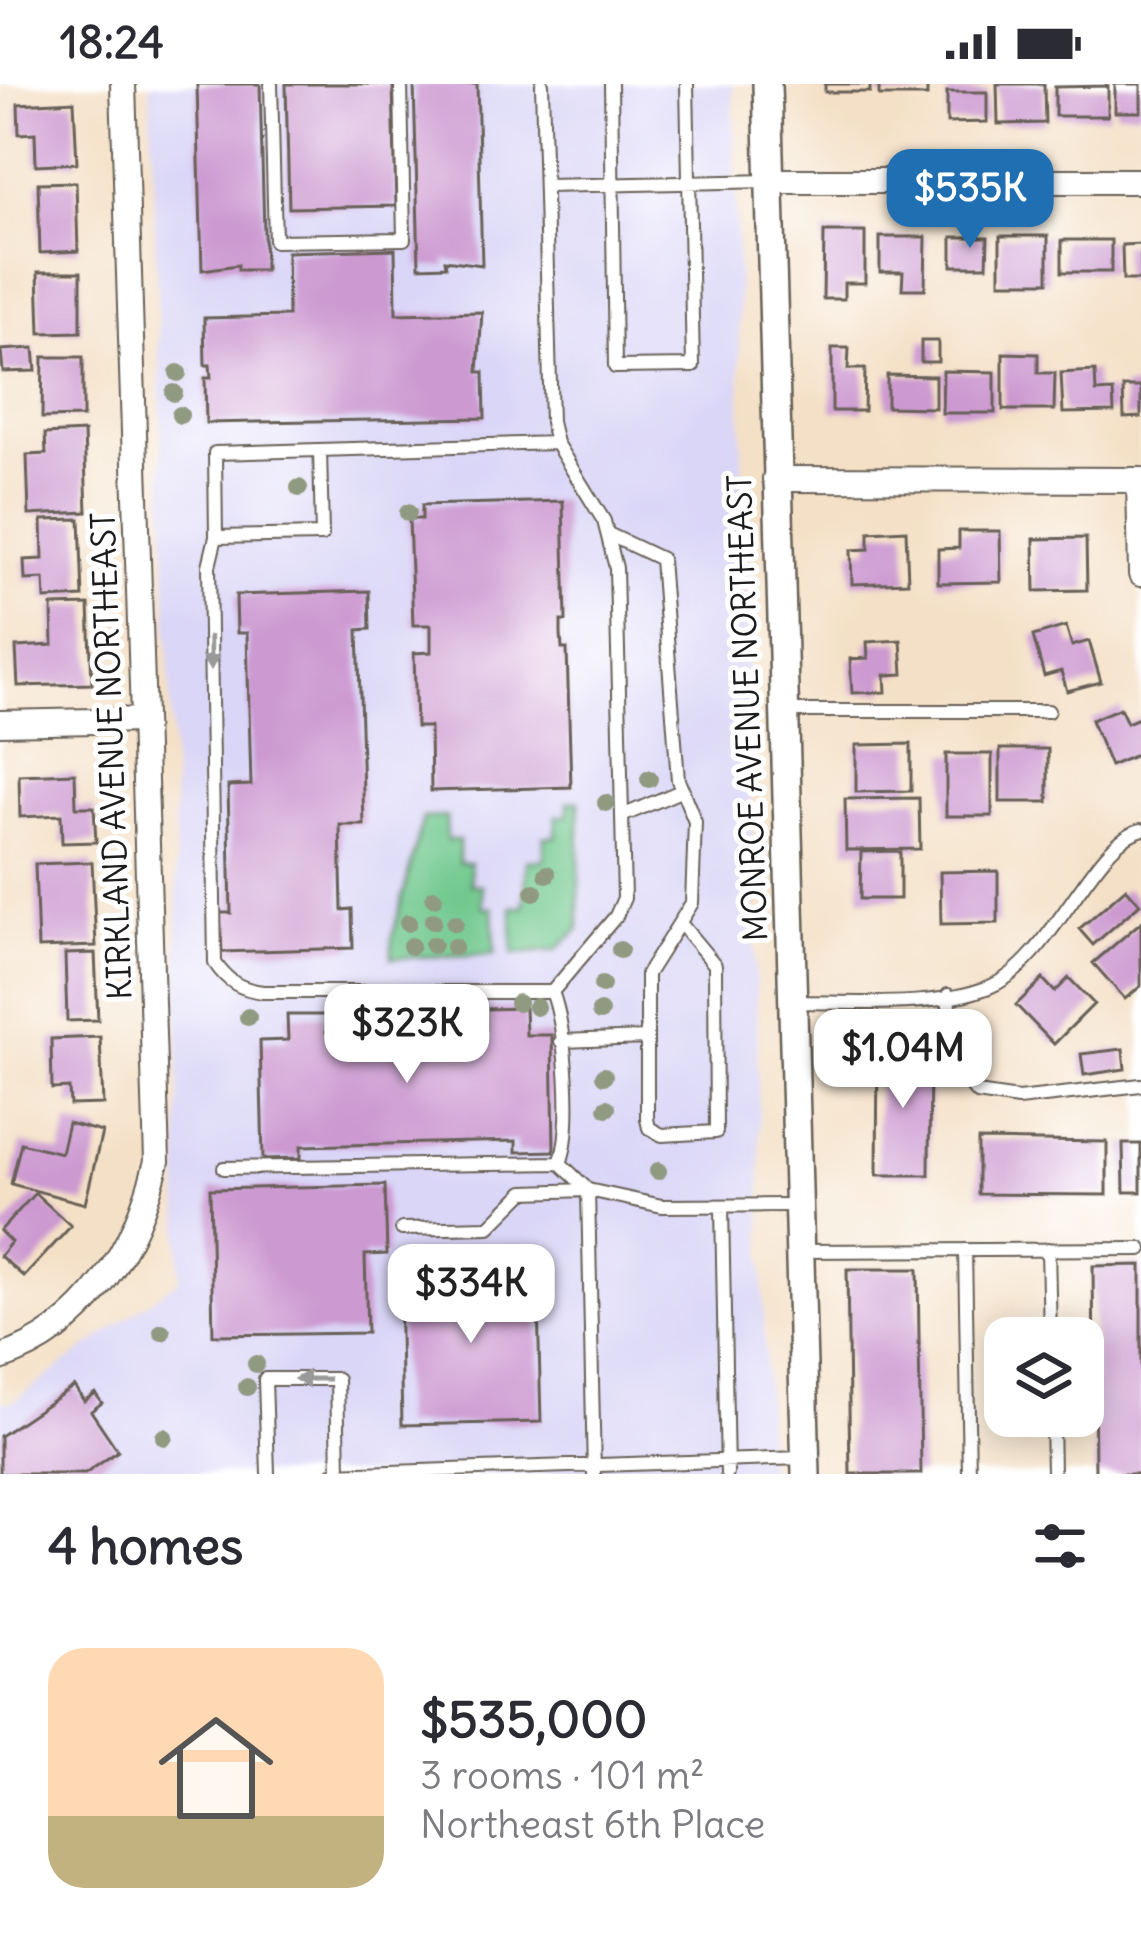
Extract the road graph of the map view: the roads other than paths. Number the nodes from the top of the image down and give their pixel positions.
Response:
1 (123, 84) edge
2 (271, 84) edge
3 (401, 84) edge
4 (542, 84) edge
5 (611, 84) edge
6 (687, 84) edge
7 (767, 84) edge
8 (1141, 181) edge
9 (770, 182) junction
10 (690, 183) junction
11 (613, 185) junction
12 (545, 186) junction
13 (556, 443) junction
14 (320, 450) junction
15 (775, 478) junction
16 (1140, 480) edge
17 (608, 534) junction
18 (216, 537) junction
19 (1141, 574) edge
20 (781, 711) junction
21 (1048, 711) dead end
22 (143, 720) junction
23 (0, 723) edge
24 (683, 790) junction
25 (622, 816) junction
26 (1141, 830) edge
27 (680, 922) junction
28 (552, 992) junction
29 (948, 995) junction
30 (794, 1002) junction
31 (647, 1038) junction
32 (561, 1041) junction
33 (1141, 1085) edge
34 (560, 1163) junction
35 (224, 1168) dead end
36 (588, 1190) junction
37 (800, 1205) junction
38 (722, 1206) junction
39 (402, 1229) dead end
40 (1141, 1249) edge
41 (965, 1250) junction
42 (1048, 1250) junction
43 (800, 1251) junction
44 (1050, 1317) edge
45 (0, 1358) edge
46 (1052, 1437) edge
47 (806, 1466) edge
48 (727, 1467) edge
49 (594, 1468) edge
50 (336, 1472) edge
51 (268, 1474) edge
52 (969, 1474) edge
53 (1053, 1474) edge

1 - 22 street, KIRKLAND AVENUE NORTHEAST
2 - 3 lane
4 - 12 lane
5 - 11 lane
6 - 10 lane
7 - 9 street, MONROE AVENUE NORTHEAST
8 - 9 street
9 - 10 lane
9 - 15 street, MONROE AVENUE NORTHEAST
10 - 11 lane
10 - 11 lane
11 - 12 lane
12 - 13 lane
13 - 14 lane
13 - 17 lane
14 - 18 lane
14 - 18 lane
15 - 16 street
15 - 20 street, MONROE AVENUE NORTHEAST
16 - 19 street
17 - 24 lane
17 - 25 lane
18 -> 28 lane
20 - 21 lane
20 - 30 street, MONROE AVENUE NORTHEAST
22 - 23 street
22 - 45 street, KIRKLAND AVENUE NORTHEAST
24 - 25 lane
24 - 27 lane
25 - 28 lane
26 - 29 lane
27 - 31 lane
27 - 31 lane
28 - 32 lane
29 - 30 lane
29 - 33 lane
30 - 37 street, MONROE AVENUE NORTHEAST
31 - 32 lane
32 - 34 lane
34 - 35 lane
34 - 36 lane
36 - 38 lane
36 - 39 lane
36 - 49 lane
37 - 38 lane
37 - 43 street, MONROE AVENUE NORTHEAST
38 - 48 lane
40 - 42 lane
41 - 42 lane
41 - 43 lane
41 - 52 lane
42 - 44 lane
43 - 47 street, MONROE AVENUE NORTHEAST
46 - 53 lane
47 - 48 lane
48 - 49 lane
49 - 50 lane
50 -> 51 lane

